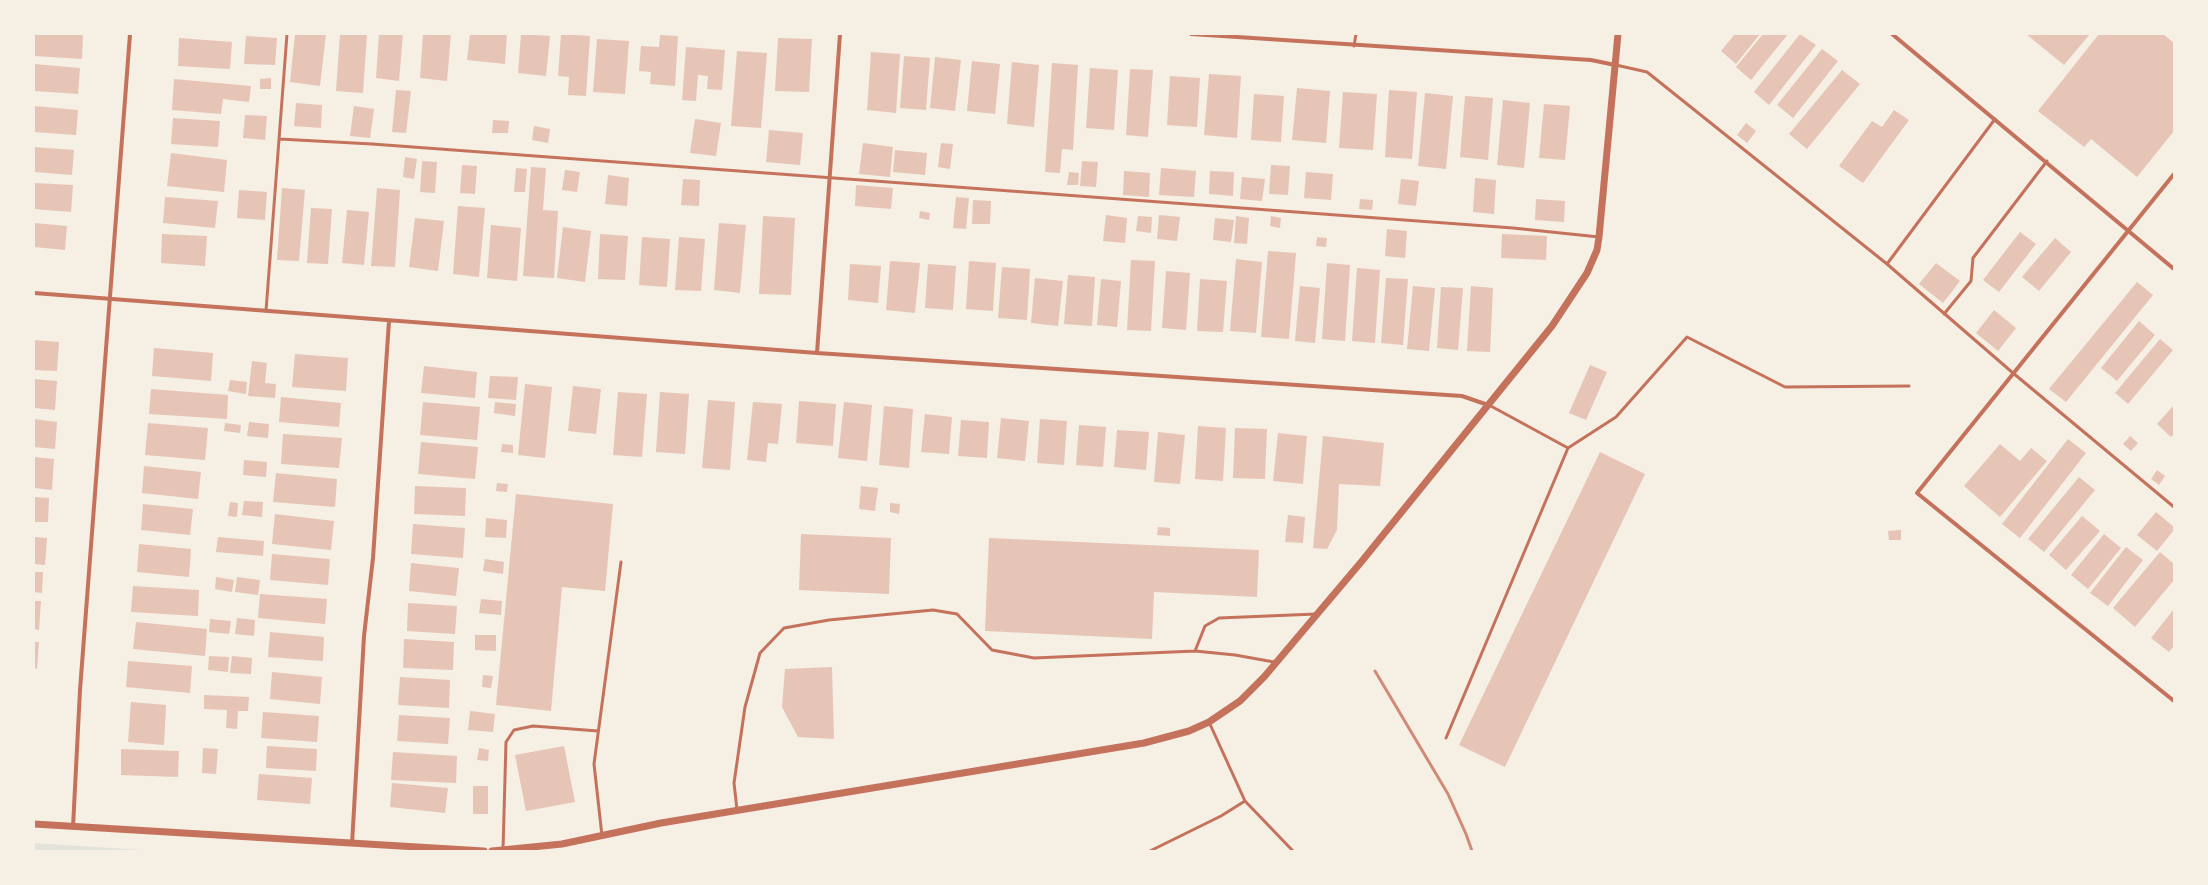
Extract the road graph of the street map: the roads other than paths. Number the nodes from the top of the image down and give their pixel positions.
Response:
1 (130, 34) edge
2 (287, 34) edge
3 (840, 34) edge
4 (1191, 34) edge
5 (1356, 34) edge
6 (1618, 34) edge
7 (1892, 34) edge
8 (1354, 46) junction
9 (1616, 65) junction
10 (1995, 119) junction
11 (278, 139) junction
12 (2047, 162) junction
13 (2174, 174) edge
14 (830, 178) junction
15 (2128, 231) junction
16 (1599, 237) junction
17 (1887, 264) junction
18 (2174, 269) edge
19 (34, 293) edge
20 (111, 299) junction
21 (266, 312) junction
22 (1944, 314) junction
23 (389, 321) junction
24 (817, 353) junction
25 (2013, 373) junction
26 (1908, 386) dead end
27 (1488, 404) junction
28 (1568, 448) junction
29 (2174, 507) edge
30 (621, 562) dead end
31 (1317, 614) junction
32 (1195, 651) junction
33 (1276, 663) junction
34 (2174, 701) edge
35 (1209, 722) junction
36 (598, 732) junction
37 (1446, 738) dead end
38 (1245, 801) junction
39 (737, 810) junction
40 (34, 824) edge
41 (73, 827) junction
42 (602, 836) junction
43 (352, 844) junction
44 (561, 848) edge
45 (504, 850) junction
46 (484, 851) edge
47 (492, 851) edge
48 (1150, 851) edge
49 (1294, 851) edge

1 - 20 street
2 - 11 lane
3 - 14 street
4 - 8 street
5 - 8 lane
6 - 9 street
7 - 10 street
8 - 9 street
9 - 16 street
9 - 17 lane
10 - 12 street
10 - 17 lane
11 - 14 lane
11 - 21 lane
12 - 15 street
12 - 22 lane
13 - 15 street
14 - 16 lane
14 - 24 street
15 - 18 street
15 - 25 street
16 - 27 street
17 - 22 lane
19 - 20 street
20 - 21 street
20 - 41 street
21 - 23 street
22 - 25 lane
23 - 24 street
23 - 43 street
24 - 27 street
25 - 29 lane
25 - 34 street
26 - 28 lane
27 - 28 lane
27 - 31 street
28 - 37 lane
30 - 36 lane
31 - 32 lane
31 - 33 street
32 - 33 lane
32 - 39 lane
33 - 35 street
35 - 38 lane
35 - 39 street
36 - 42 lane
36 - 45 lane
38 - 48 lane
38 - 49 lane
39 - 42 street
40 - 41 street
41 - 43 street
42 - 44 street
43 - 46 street
44 - 45 street
45 - 47 street

